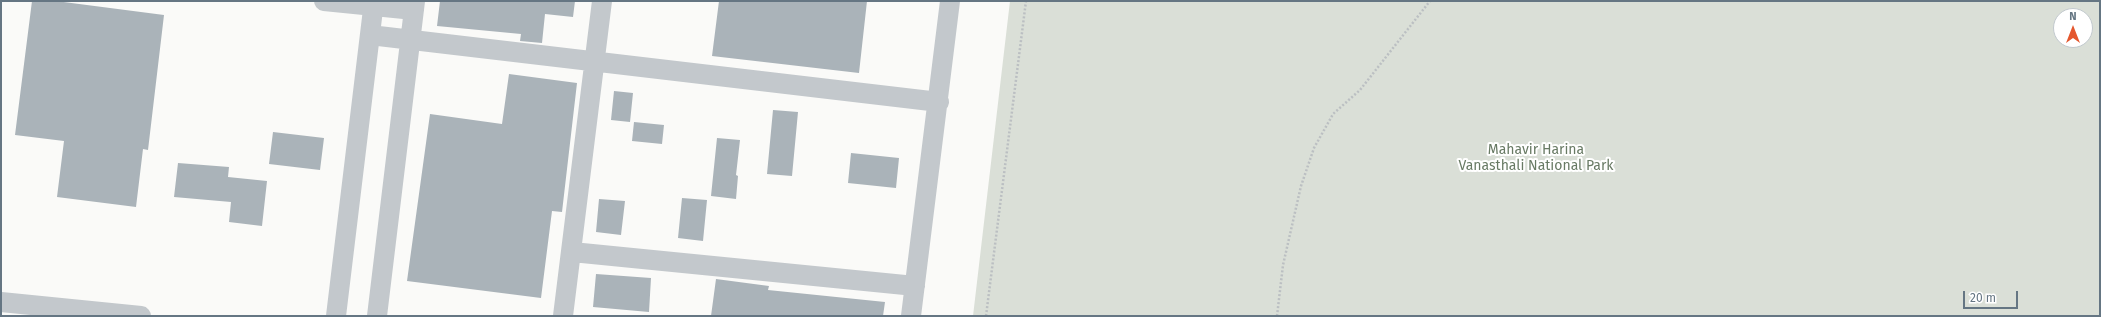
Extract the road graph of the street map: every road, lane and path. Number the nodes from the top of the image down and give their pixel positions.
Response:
1 (324, 1) edge
2 (602, 1) edge
3 (950, 1) edge
4 (1026, 1) edge
5 (1430, 1) edge
6 (374, 3) edge
7 (414, 6) edge
8 (370, 35) junction
9 (411, 39) junction
10 (595, 61) junction
11 (939, 102) junction
12 (572, 252) junction
13 (915, 286) junction
14 (1, 302) edge
15 (141, 316) edge
16 (336, 316) edge
17 (377, 316) edge
18 (563, 316) edge
19 (911, 316) edge
20 (986, 316) edge
21 (1277, 316) edge

1 - 6 street
2 - 10 street
3 - 11 street
4 - 20 path
5 - 21 path
6 - 7 street
6 - 8 street
7 - 9 street
8 - 9 street
8 - 16 street
9 - 10 street
9 - 17 street
10 - 11 street
10 - 12 street
11 - 13 street
12 - 13 street
12 - 18 street
13 - 19 street
14 - 15 street

